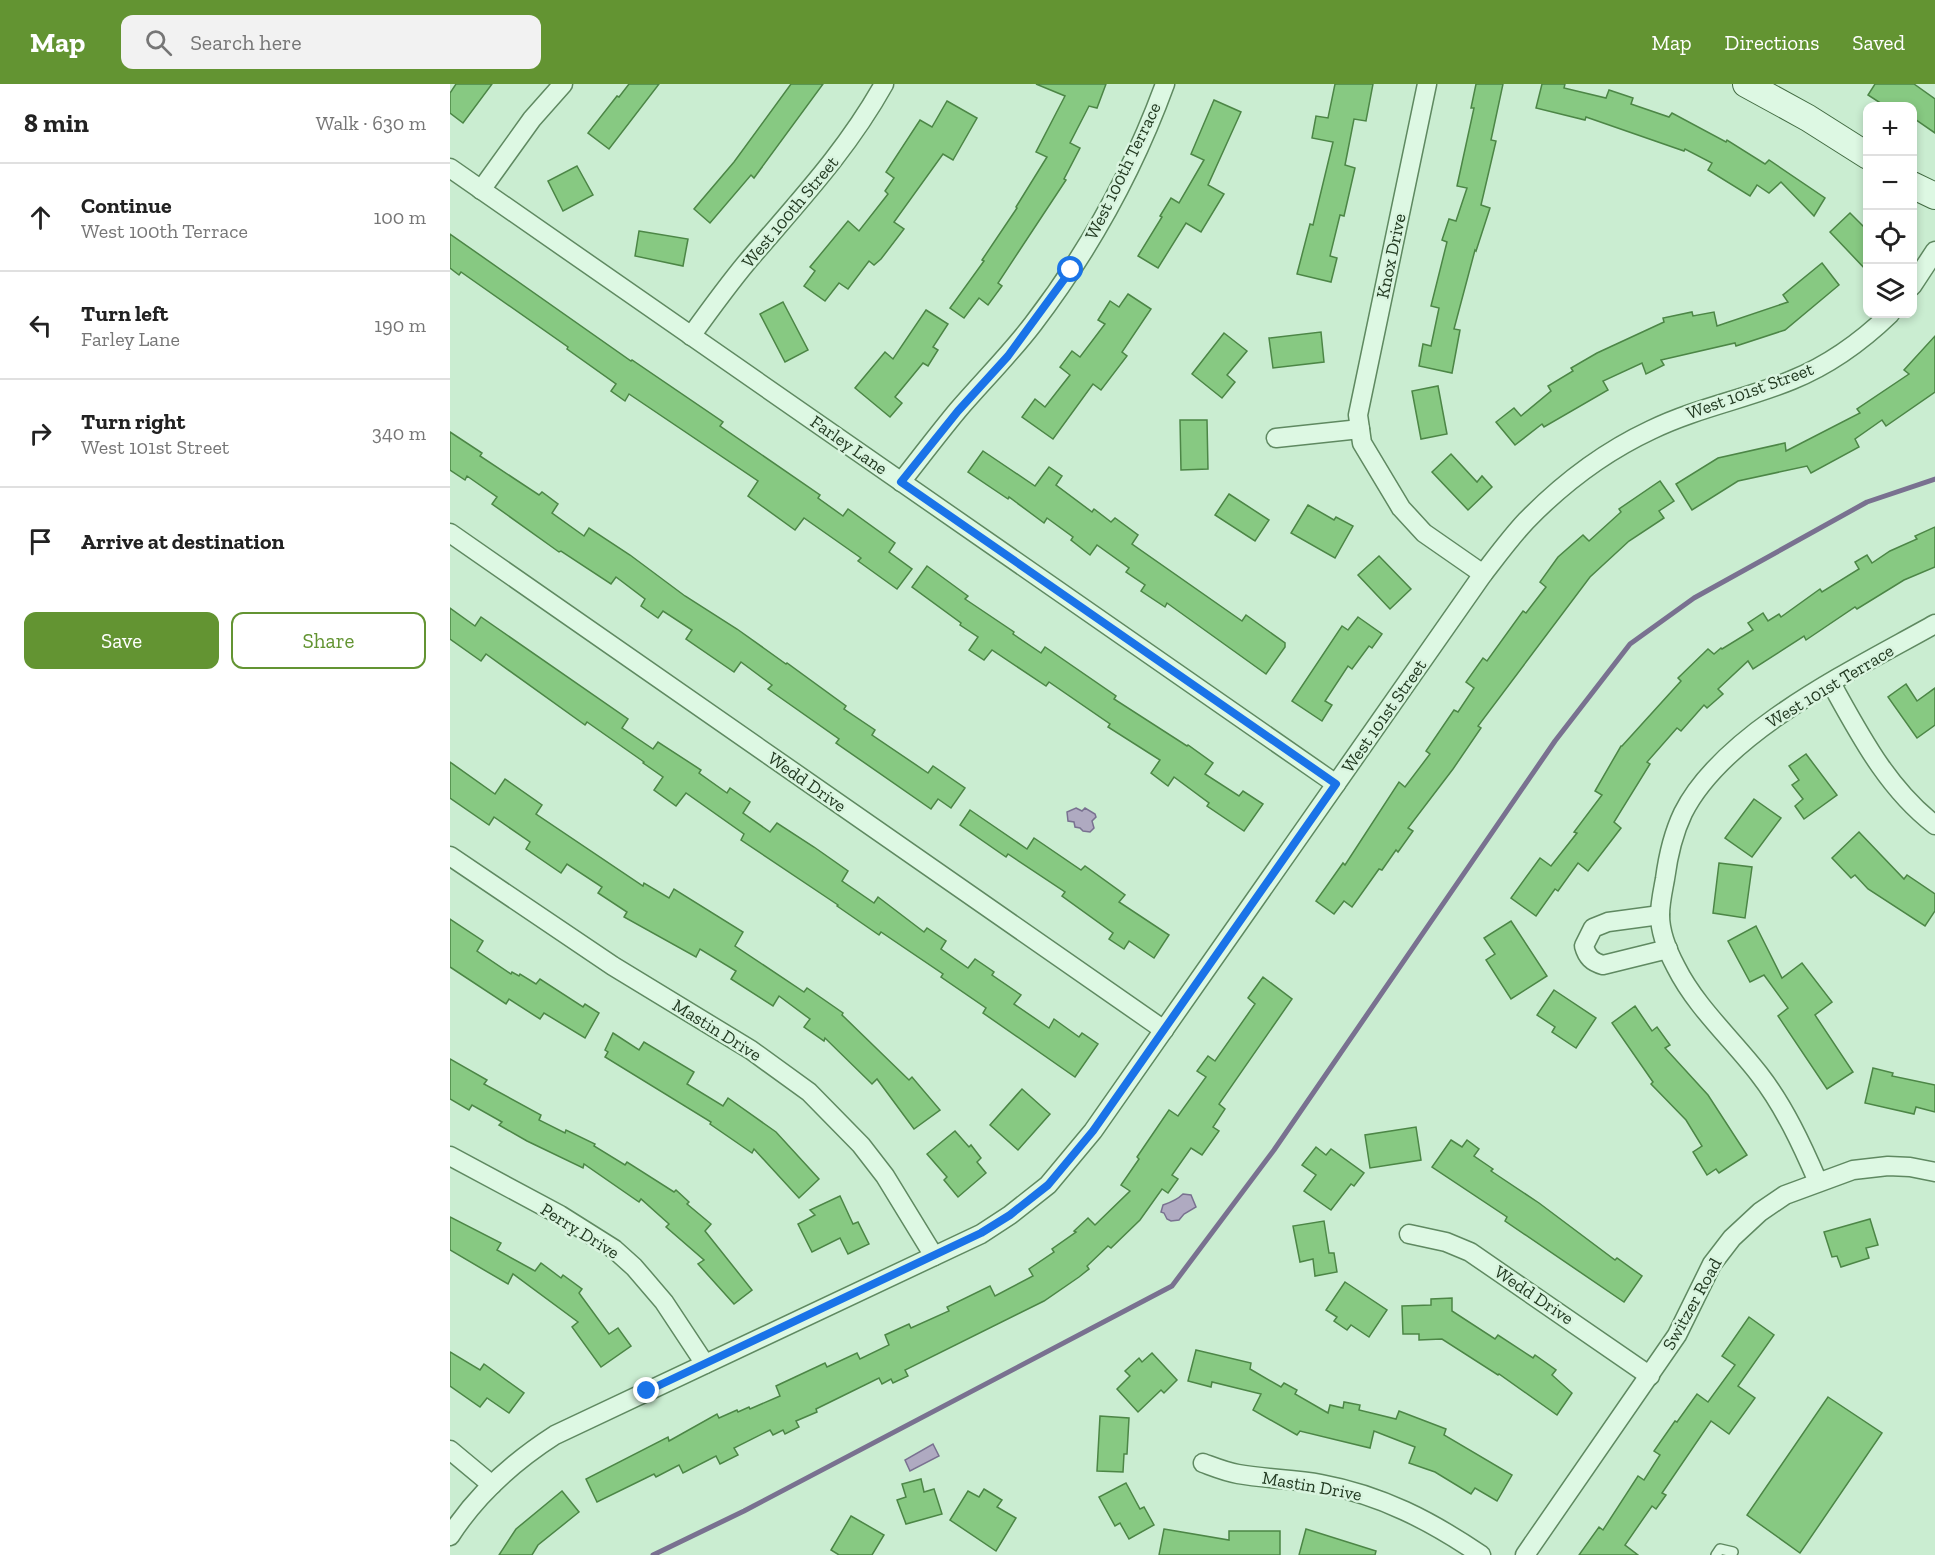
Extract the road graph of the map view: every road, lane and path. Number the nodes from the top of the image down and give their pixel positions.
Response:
1 (562, 84) edge
2 (884, 84) edge
3 (1165, 84) edge
4 (1427, 84) edge
5 (1746, 84) edge
6 (1863, 153) edge
7 (450, 168) edge
8 (1917, 187) edge
9 (481, 190) junction
10 (1935, 196) edge
11 (1935, 251) edge
12 (1917, 278) edge
13 (1885, 318) edge
14 (691, 336) junction
15 (1360, 429) junction
16 (1276, 438) dead end
17 (901, 482) junction
18 (450, 533) edge
19 (1483, 574) junction
20 (1935, 624) edge
21 (1831, 683) junction
22 (1336, 784) junction
23 (1935, 825) edge
24 (450, 856) edge
25 (1660, 915) junction
26 (1668, 950) junction
27 (1164, 1030) junction
28 (450, 1156) edge
29 (1935, 1172) edge
30 (1818, 1182) junction
31 (1408, 1233) dead end
32 (934, 1256) junction
33 (705, 1364) junction
34 (1650, 1376) junction
35 (450, 1450) edge
36 (1203, 1463) dead end
37 (492, 1485) junction
38 (450, 1536) edge
39 (1733, 1552) dead end
40 (1481, 1555) edge
41 (1525, 1555) edge
42 (1716, 1555) edge

1 - 9 street
2 - 14 street, West 100th Street
3 - 17 street, West 100th Terrace
4 - 15 street, Knox Drive
5 - 6 street
7 - 9 street, Farley Lane
8 - 10 street
9 - 14 street, Farley Lane
11 - 12 street
13 - 19 street, West 101st Street
14 - 17 street, Farley Lane
15 - 16 street
15 - 19 street, Knox Drive
17 - 22 street, Farley Lane
18 - 27 street, Wedd Drive
19 - 22 street, West 101st Street
20 - 21 street, West 101st Terrace
21 - 23 street
21 - 25 street, West 101st Terrace
22 - 27 street, West 101st Street
24 - 32 street, Mastin Drive
25 - 26 street, West 101st Terrace
25 - 26 street
26 - 30 street, West 101st Terrace
27 - 32 street, West 101st Street
28 - 33 street, Perry Drive
29 - 30 street, Switzer Road
30 - 34 street, Switzer Road
31 - 34 street, Wedd Drive
32 - 33 street, West 101st Street
33 - 37 street, West 101st Street
34 - 41 street, Switzer Road
35 - 37 street
36 - 40 street, Mastin Drive
37 - 38 street, West 101st Street
39 - 42 lane

